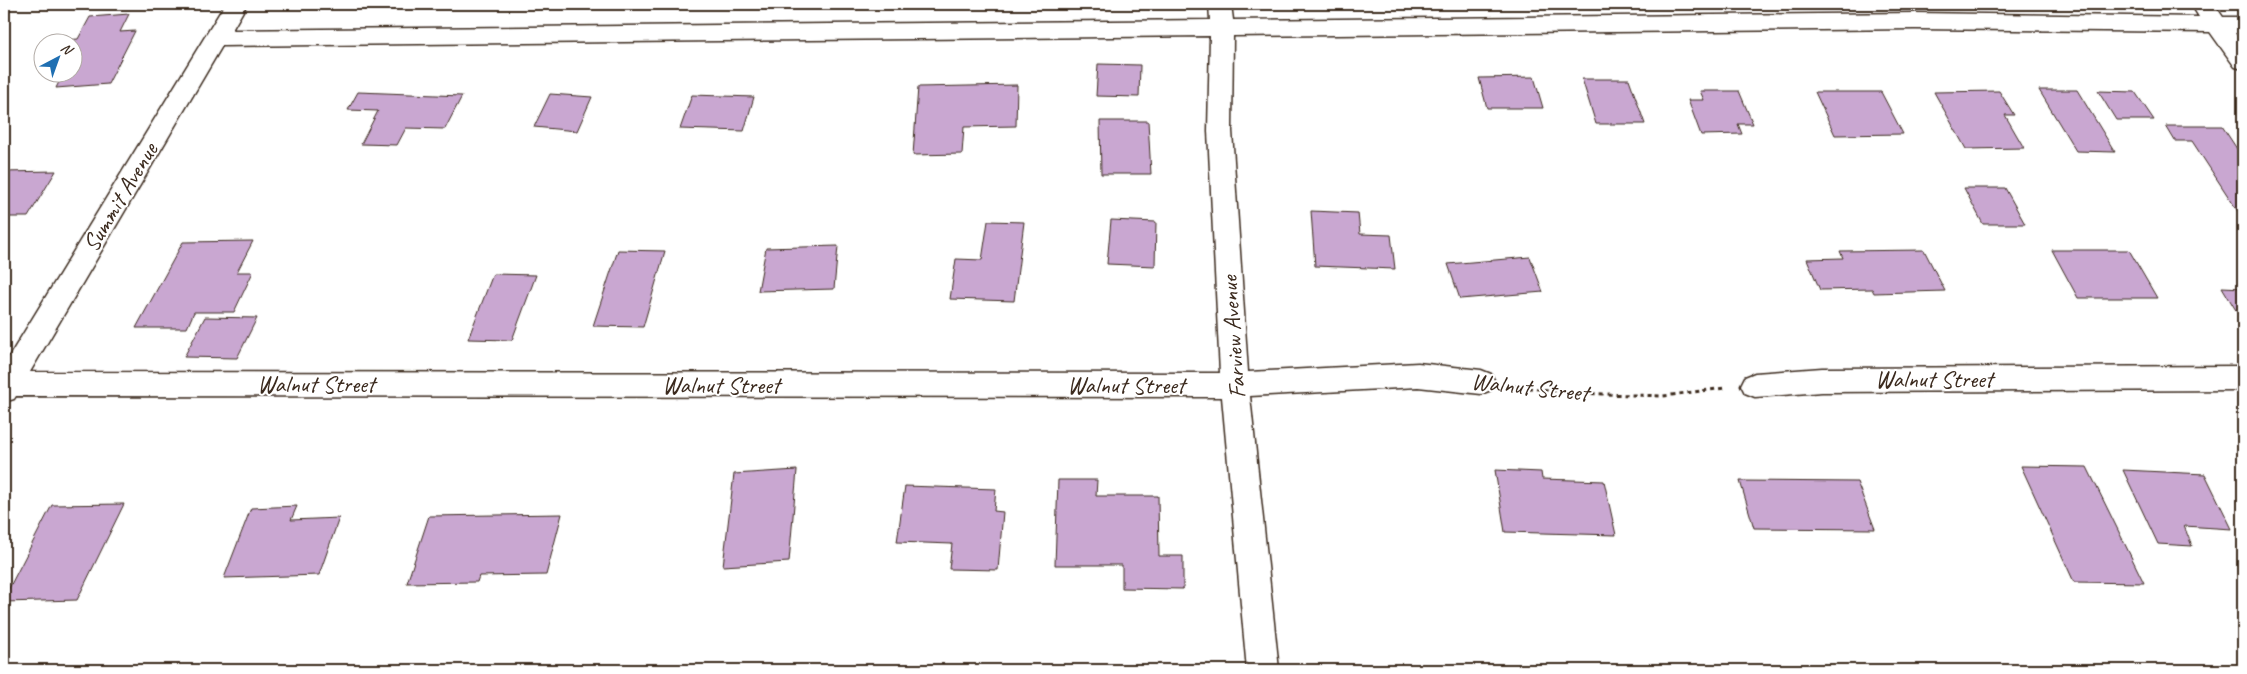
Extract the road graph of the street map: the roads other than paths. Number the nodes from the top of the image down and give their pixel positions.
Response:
1 (236, 4) edge
2 (2202, 4) edge
3 (1221, 16) edge
4 (2218, 25) junction
5 (2243, 25) edge
6 (216, 38) junction
7 (2243, 61) edge
8 (2243, 378) edge
9 (1481, 382) road end
10 (1236, 385) junction
11 (1755, 385) road end
12 (5, 387) edge
13 (1263, 670) edge

1 - 6 street, Summit Avenue
2 - 4 street
3 - 4 street
3 - 6 street
3 - 10 street, Farview Avenue
4 - 5 street
4 - 7 street
6 - 12 street, Summit Avenue
8 - 11 street, Walnut Street
9 - 10 street, Walnut Street
10 - 12 street, Walnut Street
10 - 13 street, Farview Avenue

